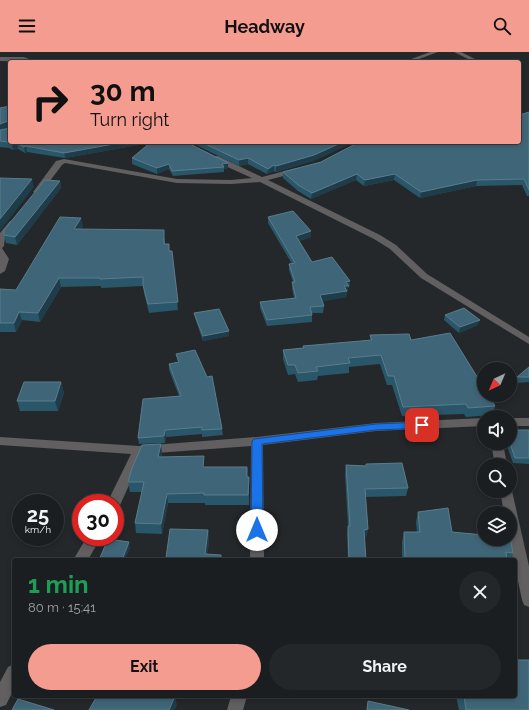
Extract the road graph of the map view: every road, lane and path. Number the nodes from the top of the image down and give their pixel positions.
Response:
1 (435, 52) edge
2 (457, 52) edge
3 (0, 59) edge
4 (27, 60) edge
5 (412, 60) edge
6 (474, 60) edge
7 (208, 155) edge
8 (305, 168) edge
9 (261, 180) junction
10 (33, 198) edge
11 (19, 215) edge
12 (0, 246) edge
13 (0, 250) edge
14 (0, 271) edge
15 (529, 341) edge
16 (477, 422) edge
17 (517, 422) edge
18 (529, 422) edge
19 (0, 441) edge
20 (257, 441) junction
21 (139, 450) junction
22 (118, 494) edge
23 (507, 498) edge
24 (89, 546) edge
25 (81, 558) edge
26 (257, 558) edge
27 (529, 600) edge
28 (12, 676) edge
29 (238, 698) edge
30 (0, 699) edge
31 (235, 710) edge

1 - 5 street
2 - 6 street
3 - 4 street
7 - 9 street
8 - 9 street
9 - 10 street
9 - 15 street
11 - 12 street
13 - 14 street
16 - 20 street
17 - 18 street
19 - 21 street
20 - 21 street
20 - 26 street
21 - 22 street
23 - 27 street
24 - 25 street
28 - 30 street
29 - 31 street

